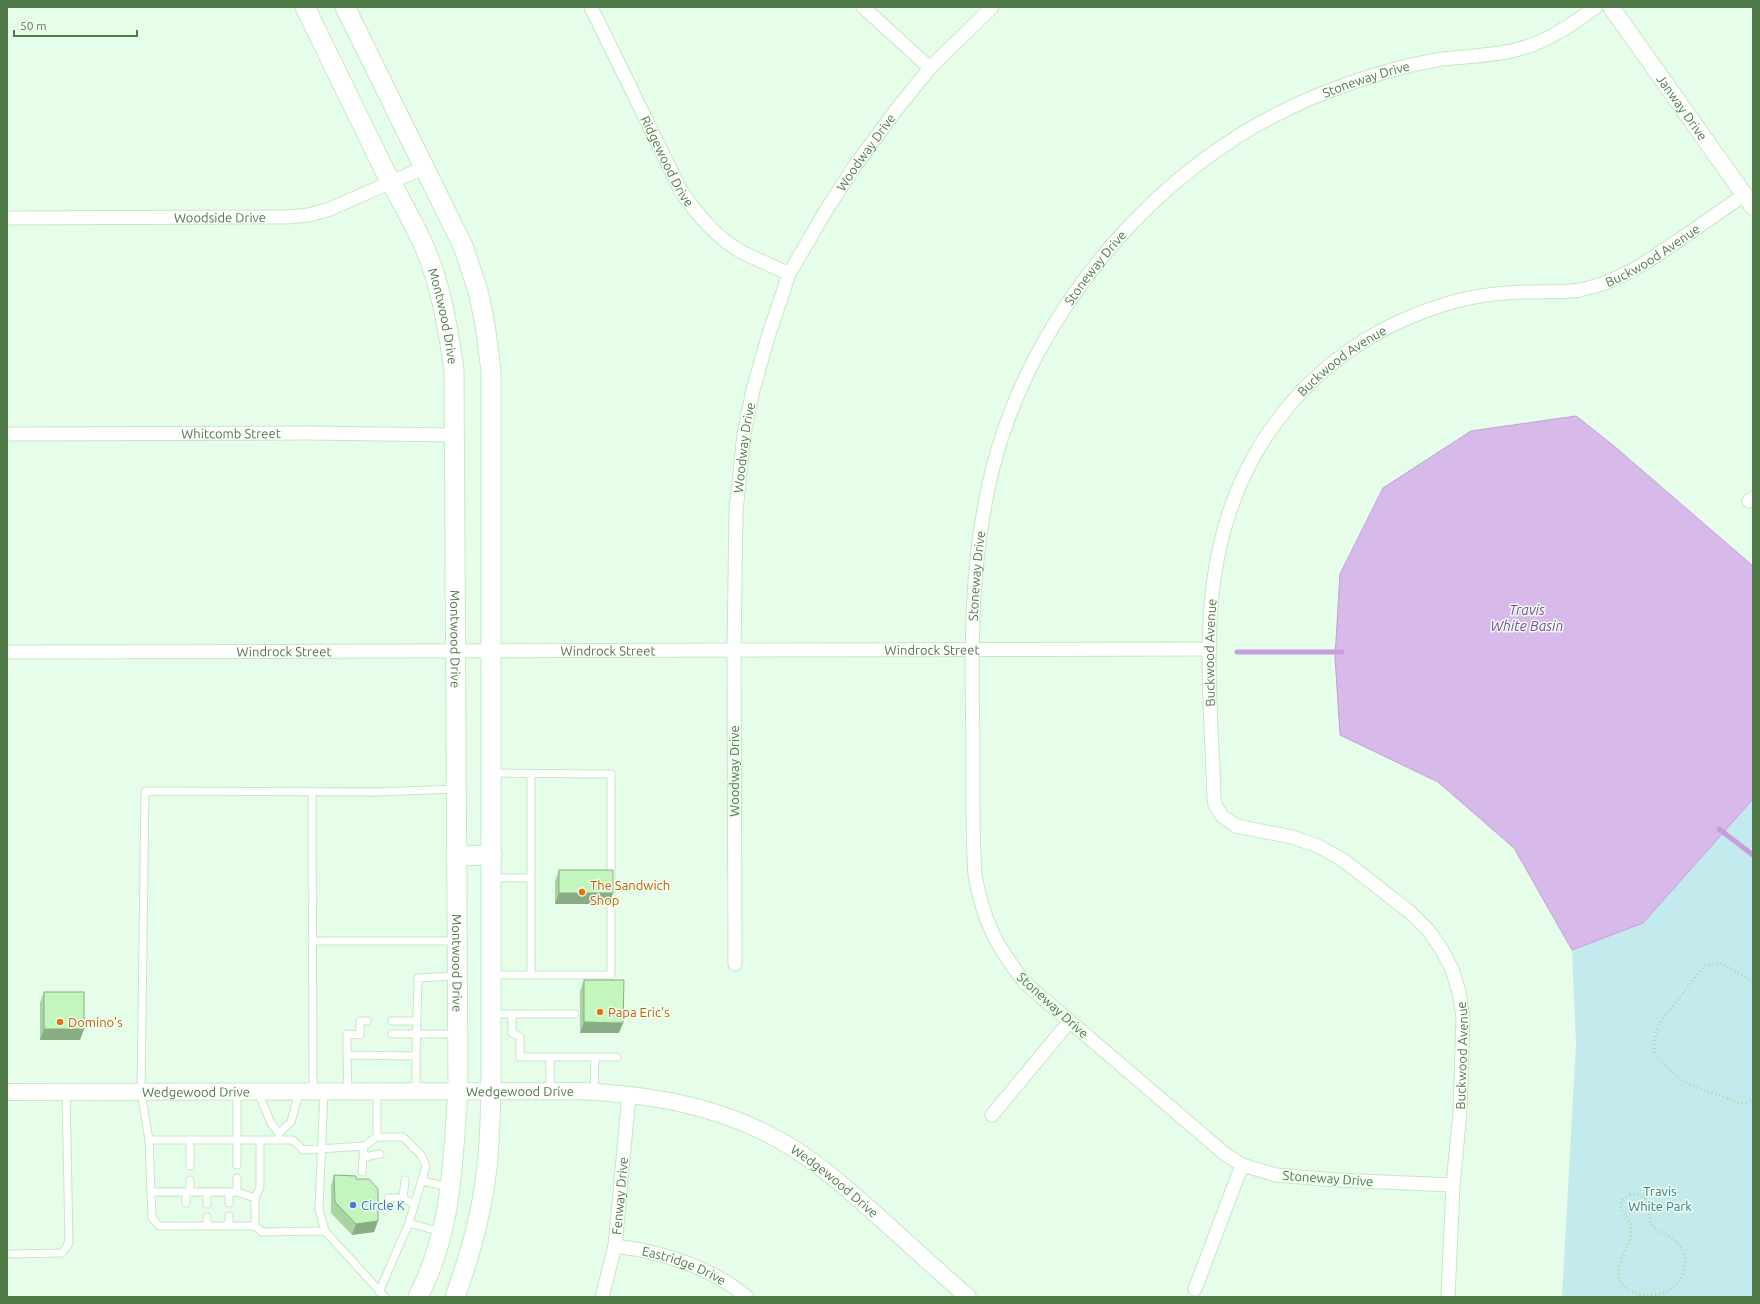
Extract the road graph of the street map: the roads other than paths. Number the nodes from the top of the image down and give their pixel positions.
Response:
1 (305, 7) edge
2 (345, 7) edge
3 (591, 7) edge
4 (863, 7) edge
5 (992, 7) edge
6 (1596, 7) edge
7 (1611, 7) edge
8 (930, 68) junction
9 (423, 168) junction
10 (391, 183) junction
11 (1748, 201) edge
12 (7, 218) edge
13 (789, 274) junction
14 (7, 434) edge
15 (454, 435) junction
16 (1210, 649) junction
17 (971, 650) junction
18 (734, 651) junction
19 (7, 652) edge
20 (455, 652) junction
21 (492, 652) junction
22 (492, 773) junction
23 (531, 774) junction
24 (455, 789) junction
25 (312, 792) junction
26 (492, 855) junction
27 (456, 856) junction
28 (492, 878) junction
29 (531, 878) junction
30 (312, 941) junction
31 (456, 941) junction
32 (735, 964) dead end
33 (491, 975) junction
34 (531, 975) junction
35 (457, 976) junction
36 (491, 1014) junction
37 (512, 1014) junction
38 (575, 1014) dead end
39 (367, 1021) dead end
40 (392, 1021) dead end
41 (417, 1021) junction
42 (1070, 1021) junction
43 (392, 1034) dead end
44 (417, 1034) junction
45 (457, 1034) junction
46 (348, 1055) junction
47 (416, 1056) junction
48 (550, 1057) junction
49 (595, 1057) junction
50 (617, 1057) dead end
51 (312, 1091) junction
52 (348, 1091) junction
53 (377, 1091) junction
54 (458, 1091) junction
55 (7, 1092) edge
56 (66, 1092) junction
57 (141, 1092) junction
58 (237, 1092) junction
59 (257, 1092) junction
60 (416, 1092) junction
61 (491, 1092) junction
62 (550, 1092) junction
63 (594, 1092) junction
64 (629, 1094) junction
65 (992, 1115) dead end
66 (279, 1137) junction
67 (377, 1138) junction
68 (149, 1140) junction
69 (190, 1140) junction
70 (236, 1140) junction
71 (260, 1140) junction
72 (364, 1146) junction
73 (321, 1148) junction
74 (380, 1154) dead end
75 (364, 1157) junction
76 (237, 1165) dead end
77 (1242, 1165) junction
78 (190, 1166) dead end
79 (362, 1172) dead end
80 (237, 1178) dead end
81 (190, 1180) dead end
82 (405, 1180) dead end
83 (422, 1181) junction
84 (1453, 1185) junction
85 (451, 1187) junction
86 (151, 1192) junction
87 (188, 1192) junction
88 (207, 1192) junction
89 (228, 1192) junction
90 (237, 1192) junction
91 (255, 1198) junction
92 (388, 1198) dead end
93 (403, 1198) junction
94 (186, 1203) dead end
95 (229, 1203) dead end
96 (207, 1204) dead end
97 (414, 1204) junction
98 (229, 1216) dead end
99 (207, 1217) dead end
100 (186, 1218) dead end
101 (409, 1223) junction
102 (186, 1226) junction
103 (207, 1226) junction
104 (229, 1226) junction
105 (255, 1226) junction
106 (325, 1231) junction
107 (442, 1232) junction
108 (615, 1246) junction
109 (7, 1254) edge
110 (1195, 1289) dead end
111 (379, 1292) junction
112 (385, 1297) edge
113 (418, 1297) edge
114 (455, 1297) edge
115 (602, 1297) edge
116 (747, 1297) edge
117 (968, 1297) edge
118 (1448, 1297) edge

1 - 10 main road, Montwood Drive
2 - 9 main road
3 - 13 street, Ridgewood Drive
4 - 8 street
5 - 8 street, Woodway Drive
6 - 17 street, Stoneway Drive
7 - 11 street, Janway Drive
8 - 13 street, Woodway Drive
9 - 10 street, Woodside Drive
9 - 21 main road
10 - 12 street, Woodside Drive
10 - 15 main road, Montwood Drive
11 - 16 street, Buckwood Avenue
13 - 18 street, Woodway Drive
14 - 15 street, Whitcomb Street
15 - 20 main road, Montwood Drive
16 - 17 street, Windrock Street
16 - 84 street, Buckwood Avenue
17 - 18 street, Windrock Street
17 - 42 street, Stoneway Drive
18 - 21 street, Windrock Street
18 - 32 street, Woodway Drive
19 - 20 street, Windrock Street
20 - 21 street, Windrock Street
20 - 24 main road, Montwood Drive
21 - 22 main road
22 - 23 lane
22 - 26 main road
23 - 29 lane
23 - 34 lane
24 - 25 lane
24 - 27 main road, Montwood Drive
25 - 30 lane
25 - 57 lane
26 - 27 main road
26 - 28 main road
27 - 31 main road, Montwood Drive
28 - 29 lane
28 - 33 main road
29 - 34 lane
30 - 31 lane
30 - 51 lane
31 - 35 main road, Montwood Drive
33 - 34 lane
33 - 36 main road
35 - 41 lane
35 - 45 main road, Montwood Drive
36 - 37 lane
36 - 61 main road
37 - 38 lane
37 - 48 lane
39 - 46 lane
40 - 41 lane
41 - 44 lane
42 - 65 street
42 - 77 street, Stoneway Drive
43 - 44 lane
44 - 45 lane
44 - 47 lane
45 - 54 main road, Montwood Drive
46 - 47 lane
46 - 52 lane
47 - 60 lane
48 - 49 lane
48 - 62 lane
49 - 50 lane
49 - 63 lane
51 - 52 street, Wedgewood Drive
51 - 59 street, Wedgewood Drive
51 - 66 lane
51 - 73 lane
52 - 53 street, Wedgewood Drive
53 - 60 street, Wedgewood Drive
53 - 67 lane
54 - 60 street, Wedgewood Drive
54 - 61 street, Wedgewood Drive
54 - 85 main road, Montwood Drive
55 - 56 street, Wedgewood Drive
56 - 57 street, Wedgewood Drive
56 - 109 lane
57 - 58 street, Wedgewood Drive
57 - 68 lane
58 - 59 street, Wedgewood Drive
58 - 70 lane
59 - 66 lane
61 - 62 street, Wedgewood Drive
61 - 114 main road
62 - 63 street, Wedgewood Drive
63 - 64 street, Wedgewood Drive
64 - 108 street, Fenway Drive
64 - 117 street, Wedgewood Drive
66 - 71 lane
66 - 73 lane
67 - 72 lane
67 - 83 lane
68 - 69 lane
68 - 86 lane
69 - 70 lane
69 - 78 lane
70 - 71 lane
70 - 76 lane
71 - 91 lane
72 - 73 lane
72 - 75 lane
73 - 106 lane
74 - 75 lane
75 - 79 lane
77 - 84 street, Stoneway Drive
77 - 110 street
80 - 90 lane
81 - 87 lane
82 - 93 lane
83 - 85 lane
83 - 97 lane
84 - 118 street, Buckwood Avenue
85 - 107 main road, Montwood Drive
86 - 87 lane
86 - 102 lane
87 - 88 lane
87 - 94 lane
88 - 89 lane
88 - 96 lane
89 - 90 lane
89 - 95 lane
90 - 91 lane
91 - 105 lane
92 - 93 lane
93 - 97 lane
97 - 101 lane
98 - 104 lane
99 - 103 lane
100 - 102 lane
101 - 107 lane
101 - 111 lane
102 - 103 lane
103 - 104 lane
104 - 105 lane
105 - 106 lane
106 - 111 lane
107 - 113 main road, Montwood Drive
108 - 115 street, Fenway Drive
108 - 116 street, Eastridge Drive
111 - 112 lane

